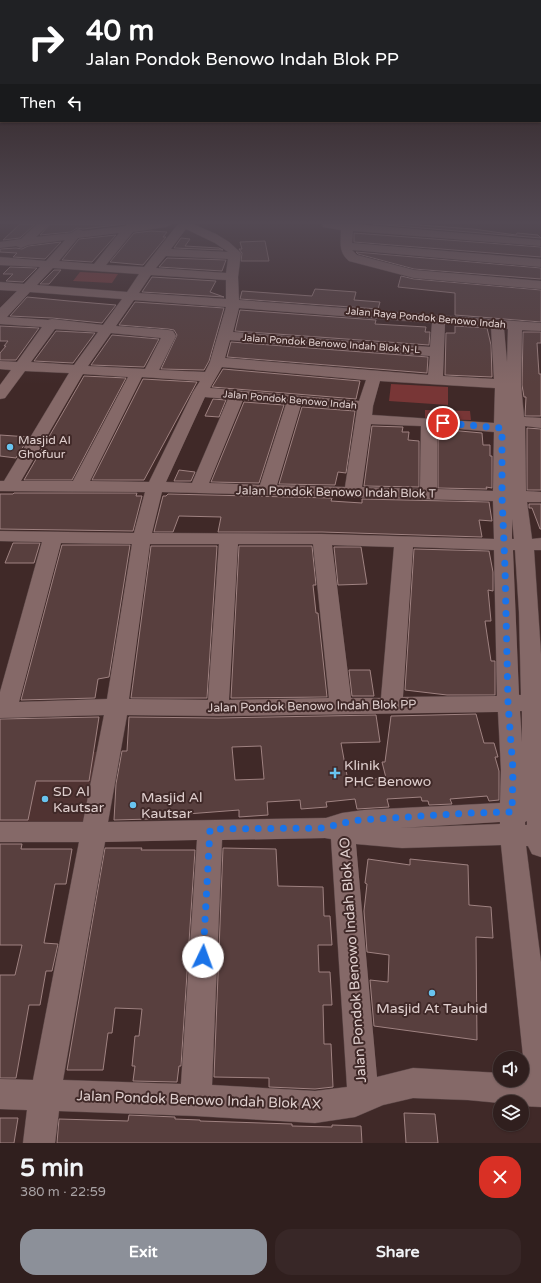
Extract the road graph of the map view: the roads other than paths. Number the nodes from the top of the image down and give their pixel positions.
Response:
1 (37, 277) edge
2 (143, 277) edge
3 (232, 277) edge
4 (453, 277) edge
5 (541, 285) edge
6 (0, 286) edge
7 (25, 290) junction
8 (0, 291) edge
9 (128, 298) junction
10 (233, 306) junction
11 (0, 316) edge
12 (0, 320) edge
13 (439, 321) junction
14 (52, 324) junction
15 (506, 327) junction
16 (541, 327) edge
17 (108, 328) junction
18 (541, 332) edge
19 (225, 336) junction
20 (437, 352) junction
21 (217, 362) junction
22 (0, 365) edge
23 (20, 367) junction
24 (78, 370) junction
25 (144, 373) junction
26 (374, 376) junction
27 (210, 377) junction
28 (435, 380) junction
29 (508, 384) junction
30 (200, 392) junction
31 (0, 395) edge
32 (237, 396) junction
33 (296, 400) junction
34 (364, 413) junction
35 (429, 422) junction
36 (507, 423) junction
37 (541, 423) edge
38 (4, 486) edge
39 (79, 487) junction
40 (155, 487) junction
41 (198, 488) junction
42 (267, 490) junction
43 (353, 493) junction
44 (428, 494) junction
45 (510, 496) junction
46 (541, 497) edge
47 (0, 536) edge
48 (53, 537) junction
49 (229, 538) junction
50 (142, 539) junction
51 (322, 539) junction
52 (404, 541) junction
53 (523, 544) edge
54 (508, 703) junction
55 (537, 703) edge
56 (391, 704) junction
57 (341, 705) junction
58 (117, 708) junction
59 (218, 708) junction
60 (3, 710) edge
61 (538, 774) edge
62 (538, 812) junction
63 (512, 823) junction
64 (337, 827) junction
65 (210, 829) junction
66 (0, 832) edge
67 (93, 832) junction
68 (540, 840) edge
69 (541, 1080) edge
70 (541, 1092) edge
71 (0, 1094) edge
72 (46, 1095) junction
73 (363, 1098) junction
74 (196, 1100) junction
75 (39, 1143) edge

1 - 7 street
2 - 9 street
3 - 10 street, Jalan Pondok Benowo Indah
4 - 5 street
6 - 7 street, Jalan Raya Pondok Benowo Indah
7 - 8 street, Jalan Raya Pondok Benowo Indah
7 - 9 street, Jalan Raya Pondok Benowo Indah
7 - 11 street
9 - 10 street, Jalan Raya Pondok Benowo Indah
9 - 17 street
10 - 13 street, Jalan Raya Pondok Benowo Indah
10 - 19 street, Jalan Pondok Benowo Indah
12 - 14 street
13 - 15 street, Jalan Raya Pondok Benowo Indah
13 - 20 street
14 - 17 street
14 - 23 street
15 - 16 street, Jalan Raya Pondok Benowo Indah
15 - 18 street, Jalan Raya Pondok Benowo Indah
15 - 29 street
17 - 24 street
17 - 25 street
19 - 20 street, Jalan Pondok Benowo Indah Blok N-L
19 - 21 street, Jalan Pondok Benowo Indah
20 - 28 street
21 - 26 street
21 - 27 street, Jalan Pondok Benowo Indah
22 - 23 street
23 - 24 street
23 - 31 street
24 - 25 street
24 - 38 street
25 - 27 street
25 - 39 street
26 - 28 street
26 - 34 street, Jalan Pondok Benowo Indah
27 - 30 street, Jalan Pondok Benowo Indah
28 - 29 street
29 - 36 street
30 - 32 street, Jalan Pondok Benowo Indah
30 - 40 street, Jalan Pondok Benowo Indah
32 - 33 street, Jalan Pondok Benowo Indah
32 - 41 street
33 - 34 street, Jalan Pondok Benowo Indah
33 - 42 street
34 - 35 street, Jalan Pondok Benowo Indah
34 - 43 street
35 - 36 street, Jalan Pondok Benowo Indah
35 - 44 street
36 - 37 street, Jalan Pondok Benowo Indah
36 - 45 street
38 - 39 street, Jalan Pondok Benowo Indah Blok T
39 - 40 street, Jalan Pondok Benowo Indah Blok T
40 - 41 street, Jalan Pondok Benowo Indah Blok T
40 - 50 street, Jalan Pondok Benowo Indah
41 - 42 street, Jalan Pondok Benowo Indah Blok T
42 - 43 street, Jalan Pondok Benowo Indah Blok T
43 - 44 street, Jalan Pondok Benowo Indah Blok T
44 - 45 street, Jalan Pondok Benowo Indah Blok T
45 - 46 street, Jalan Pondok Benowo Indah Blok T
45 - 53 street
47 - 48 street
48 - 50 street
48 - 60 street
49 - 50 street
49 - 51 street
49 - 59 street
50 - 58 street, Jalan Pondok Benowo Indah
51 - 52 street
51 - 57 street
52 - 53 street
52 - 56 street
53 - 54 street
53 - 55 street
54 - 55 street
54 - 56 street, Jalan Pondok Benowo Indah Blok PP
54 - 63 street
55 - 61 street
56 - 57 street, Jalan Pondok Benowo Indah Blok PP
57 - 59 street, Jalan Pondok Benowo Indah Blok PP
58 - 59 street, Jalan Pondok Benowo Indah Blok PP
58 - 60 street, Jalan Pondok Benowo Indah Blok PP
58 - 67 street, Jalan Pondok Benowo Indah
61 - 62 street
62 - 63 street
62 - 68 street
63 - 64 street
63 - 68 street
63 - 69 street
64 - 65 street
64 - 73 street, Jalan Pondok Benowo Indah Blok AO
65 - 67 street
65 - 74 street
66 - 67 street
67 - 72 street, Jalan Pondok Benowo Indah
70 - 73 street, Jalan Pondok Benowo Indah Blok AX
71 - 72 street, Jalan Pondok Benowo Indah Blok AX
72 - 74 street, Jalan Pondok Benowo Indah Blok AX
72 - 75 street
73 - 74 street, Jalan Pondok Benowo Indah Blok AX

